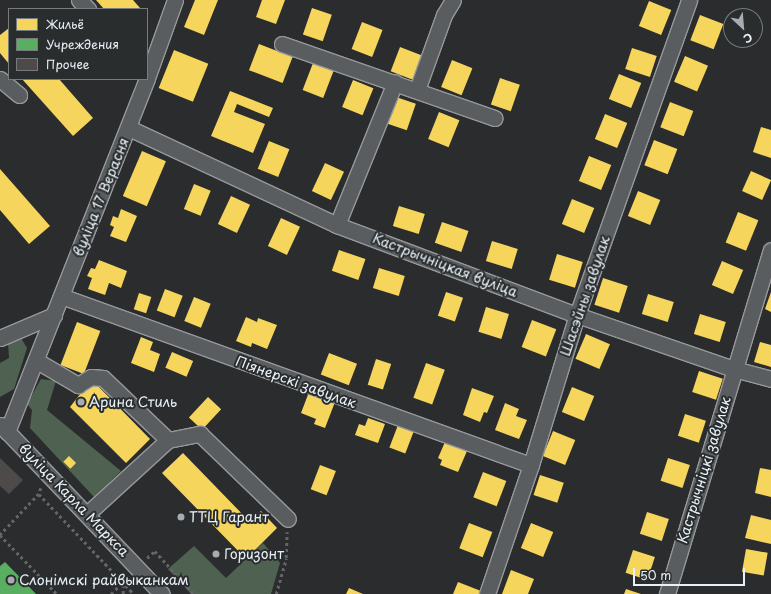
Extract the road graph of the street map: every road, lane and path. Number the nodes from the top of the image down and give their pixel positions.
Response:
1 (79, 0) edge
2 (175, 0) edge
3 (453, 0) edge
4 (689, 0) edge
5 (87, 8) edge
6 (282, 44) dead end
7 (148, 75) edge
8 (0, 79) edge
9 (146, 80) edge
10 (395, 82) junction
11 (416, 90) junction
12 (19, 95) dead end
13 (494, 118) dead end
14 (129, 128) junction
15 (337, 225) junction
16 (771, 250) edge
17 (61, 296) junction
18 (54, 315) junction
19 (577, 315) junction
20 (0, 338) edge
21 (36, 361) junction
22 (734, 369) junction
23 (771, 379) edge
24 (4, 428) edge
25 (168, 440) junction
26 (531, 465) junction
27 (39, 494) dead end
28 (88, 514) junction
29 (288, 519) joint
30 (143, 552) dead end
31 (148, 557) dead end
32 (57, 594) edge
33 (123, 594) edge
34 (134, 594) edge
35 (162, 594) edge
36 (276, 594) edge
37 (487, 594) edge
38 (667, 594) edge

1 - 5 street
2 - 7 street, вуліца 17 Верасня
3 - 11 street
4 - 19 street, Шасэйны завулак
6 - 10 street
8 - 12 street
9 - 14 street, вуліца 17 Верасня
10 - 11 street
10 - 15 street
11 - 13 street
14 - 15 street, Кастрычніцкая вуліца
14 - 17 street, вуліца 17 Верасня
15 - 19 street, Кастрычніцкая вуліца
16 - 22 street, Кастрычніцкі завулак
17 - 18 street, вуліца 17 Верасня
17 - 26 street, Піянерскі завулак
18 - 20 street
18 - 21 street, вуліца 17 Верасня
19 - 22 street, Кастрычніцкая вуліца
19 - 26 street, Шасэйны завулак
21 - 24 street, вуліца 17 Верасня
21 - 25 street
22 - 23 street, Кастрычніцкая вуліца
22 - 38 street, Кастрычніцкі завулак
24 - 28 street, вуліца Карла Маркса
25 - 28 street
25 - 29 street
26 - 37 street, Шасэйны завулак
27 - 32 path
28 - 35 street, вуліца Карла Маркса
29 - 36 path
30 - 31 path
33 - 34 path

